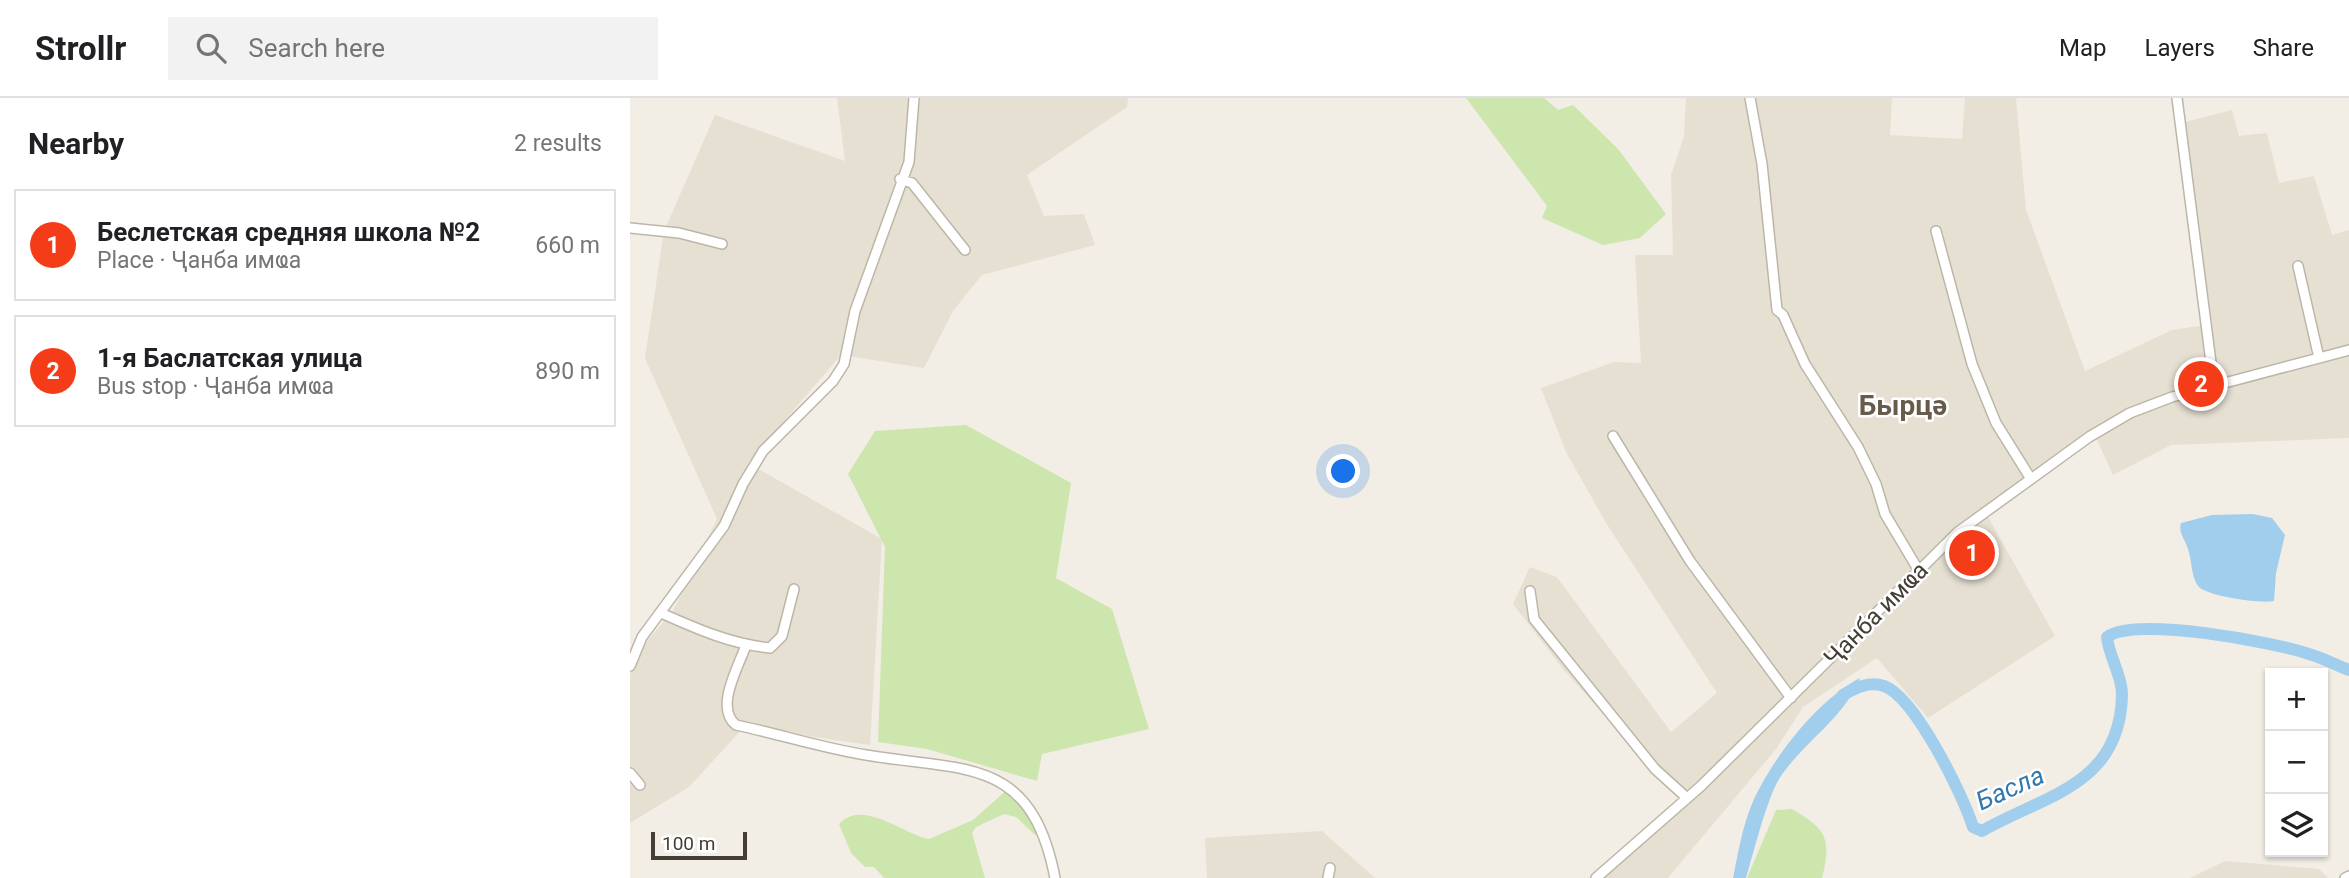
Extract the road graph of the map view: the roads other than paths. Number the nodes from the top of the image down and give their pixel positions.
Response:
1 (914, 98) edge
2 (1750, 98) edge
3 (2177, 98) edge
4 (900, 179) junction
5 (630, 228) edge
6 (1936, 231) dead end
7 (722, 244) dead end
8 (965, 250) dead end
9 (2298, 266) dead end
10 (2349, 350) edge
11 (2319, 358) junction
12 (2214, 386) junction
13 (1613, 436) dead end
14 (2031, 479) junction
15 (1919, 570) junction
16 (794, 589) dead end
17 (1530, 591) dead end
18 (661, 613) junction
19 (746, 645) junction
20 (630, 666) edge
21 (1791, 698) junction
22 (630, 773) edge
23 (640, 785) dead end
24 (1687, 798) junction
25 (1055, 878) edge
26 (1596, 878) edge

1 - 4 street
2 - 15 street
3 - 12 street
4 - 8 street
4 - 18 street
5 - 7 street
6 - 14 street
9 - 11 street
10 - 11 street, Ҷанба имҩа
11 - 12 street, Ҷанба имҩа
12 - 14 street, Ҷанба имҩа
13 - 21 street
14 - 15 street, Ҷанба имҩа
15 - 21 street, Ҷанба имҩа
16 - 19 street
17 - 24 street
18 - 19 street
18 - 20 street
19 - 25 street
21 - 24 street, Ҷанба имҩа
22 - 23 street
24 - 26 street, Ҷанба имҩа

